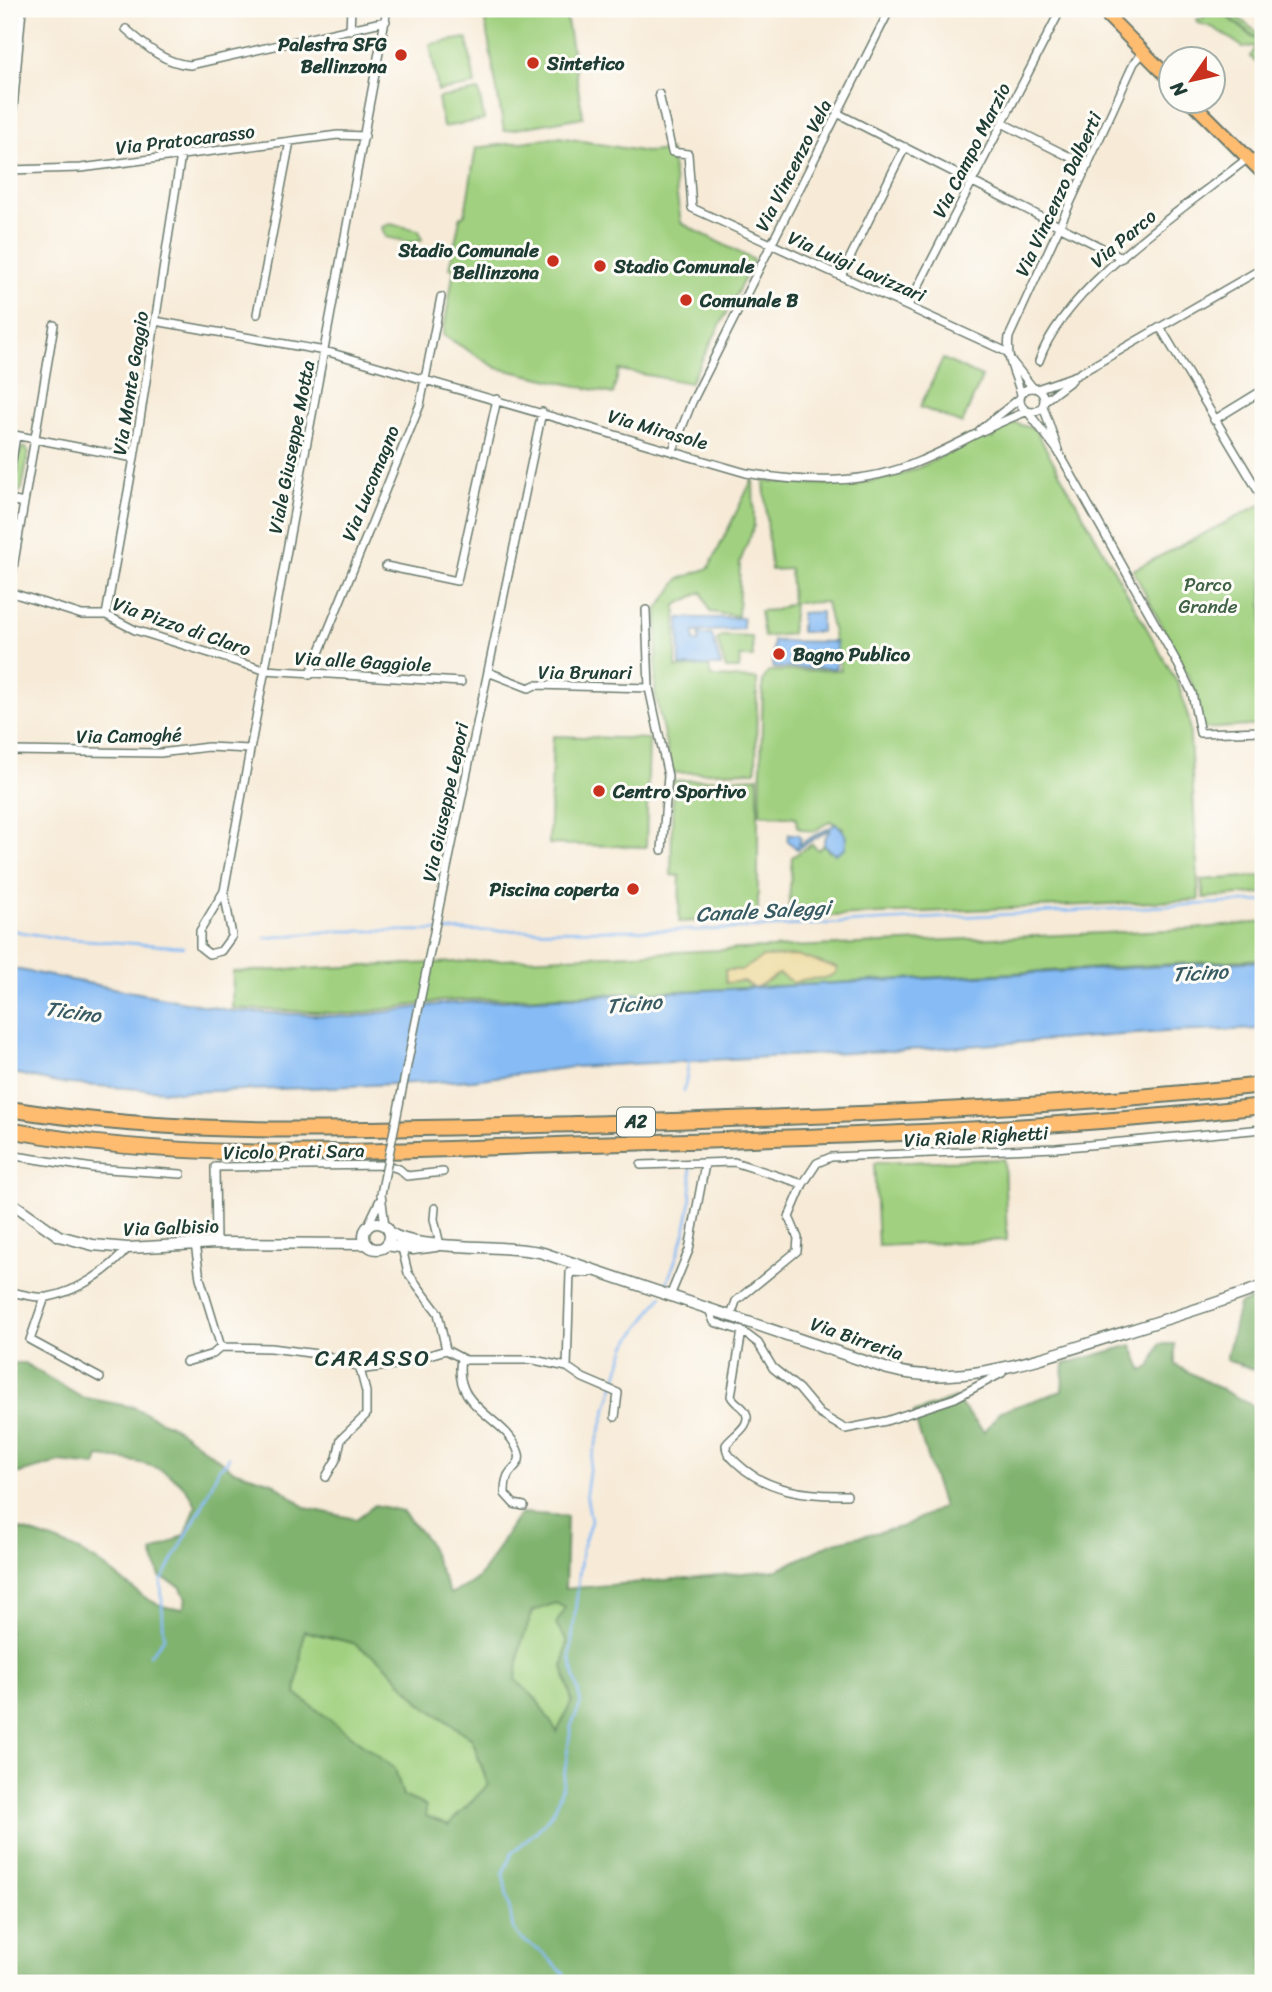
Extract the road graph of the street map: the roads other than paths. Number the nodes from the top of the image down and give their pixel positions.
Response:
1 (22, 9) edge
2 (351, 9) edge
3 (387, 9) edge
4 (890, 9) edge
5 (1061, 9) edge
6 (1101, 9) edge
7 (386, 20) junction
8 (126, 29) dead end
9 (351, 30) junction
10 (1144, 52) junction
11 (1156, 64) edge
12 (659, 93) dead end
13 (837, 113) junction
14 (1206, 116) edge
15 (1002, 123) junction
16 (365, 136) junction
17 (290, 141) junction
18 (905, 147) junction
19 (9, 153) edge
20 (181, 155) junction
21 (1248, 158) junction
22 (1088, 166) junction
23 (9, 170) edge
24 (1263, 173) edge
25 (972, 182) junction
26 (1060, 226) junction
27 (771, 244) junction
28 (1122, 258) junction
29 (1263, 268) edge
30 (841, 276) junction
31 (441, 297) dead end
32 (908, 306) junction
33 (257, 314) dead end
34 (155, 321) junction
35 (54, 325) dead end
36 (1160, 327) junction
37 (325, 351) junction
38 (1008, 356) junction
39 (1039, 361) dead end
40 (1077, 374) junction
41 (425, 379) junction
42 (1035, 389) junction
43 (1263, 390) edge
44 (1020, 396) junction
45 (497, 399) junction
46 (1044, 403) junction
47 (542, 412) junction
48 (1027, 412) junction
49 (1214, 420) junction
50 (979, 431) junction
51 (13, 435) edge
52 (35, 440) junction
53 (673, 450) junction
54 (1058, 451) junction
55 (134, 458) junction
56 (9, 479) edge
57 (1263, 499) edge
58 (9, 500) edge
59 (24, 503) junction
60 (386, 566) dead end
61 (9, 592) edge
62 (646, 610) dead end
63 (106, 615) junction
64 (264, 670) junction
65 (488, 672) junction
66 (310, 675) junction
67 (461, 682) dead end
68 (649, 688) junction
69 (1263, 730) edge
70 (250, 749) junction
71 (9, 751) edge
72 (662, 850) dead end
73 (223, 891) junction
74 (1263, 1085) edge
75 (1263, 1106) edge
76 (9, 1109) edge
77 (1263, 1129) edge
78 (9, 1130) edge
79 (9, 1155) edge
80 (705, 1164) junction
81 (641, 1165) dead end
82 (443, 1172) dead end
83 (181, 1174) dead end
84 (803, 1184) junction
85 (381, 1197) junction
86 (9, 1201) edge
87 (435, 1208) dead end
88 (366, 1229) junction
89 (387, 1229) junction
90 (216, 1243) junction
91 (195, 1244) junction
92 (346, 1244) junction
93 (366, 1244) junction
94 (401, 1244) junction
95 (386, 1245) junction
96 (440, 1245) junction
97 (128, 1248) junction
98 (593, 1269) junction
99 (1263, 1286) edge
100 (9, 1292) edge
101 (669, 1295) junction
102 (45, 1297) junction
103 (709, 1310) junction
104 (731, 1316) junction
105 (742, 1331) junction
106 (221, 1348) junction
107 (446, 1350) junction
108 (461, 1359) junction
109 (186, 1362) dead end
110 (1005, 1366) junction
111 (567, 1367) junction
112 (360, 1369) junction
113 (100, 1378) dead end
114 (615, 1417) dead end
115 (326, 1477) dead end
116 (847, 1495) dead end
117 (524, 1506) dead end

1 - 19 street
2 - 9 street
3 - 7 street, Viale Giuseppe Motta
4 - 13 street, Via Vincenzo Vela
5 - 15 street, Via Campo Marzio
6 - 10 main road
7 - 9 street
7 - 16 street, Viale Giuseppe Motta
8 - 9 street
10 - 11 main road
10 - 22 street, Via Vincenzo Dalberti
12 - 27 street, Via Luigi Lavizzari
13 - 18 street
13 - 27 street, Via Vincenzo Vela
14 - 21 main road
15 - 22 street
15 - 25 street, Via Campo Marzio
16 - 17 street, Via Pratocarasso
16 - 37 street, Viale Giuseppe Motta
17 - 20 street, Via Pratocarasso
17 - 33 street
18 - 25 street
18 - 30 street
20 - 23 street, Via Pratocarasso
20 - 34 street, Via Monte Gaggio
21 - 24 main road
21 - 28 street, Via Parco
22 - 26 street, Via Vincenzo Dalberti
25 - 26 street
25 - 32 street, Via Campo Marzio
26 - 28 street
26 - 38 street, Via Vincenzo Dalberti
27 - 30 street, Via Luigi Lavizzari
27 - 53 street, Via Vincenzo Vela
28 - 39 street, Via Parco
29 - 36 street
30 - 32 street, Via Luigi Lavizzari
31 - 41 street, Via Lucomagno
32 - 38 street, Via Luigi Lavizzari
34 - 37 street, Via Mirasole
34 - 55 street, Via Monte Gaggio
35 - 52 street
36 - 40 street
36 - 49 street
37 - 41 street, Via Mirasole
37 - 64 street, Viale Giuseppe Motta
38 - 42 street, Via Luigi Lavizzari
38 - 44 street
40 - 42 street
40 - 46 street
41 - 45 street, Via Mirasole
41 - 66 street, Via Lucomagno
42 - 44 street
42 - 46 street
43 - 49 street
44 - 48 street
44 - 50 street, Via Mirasole
45 - 47 street, Via Mirasole
45 - 60 street
46 - 48 street
46 - 54 street
47 - 53 street, Via Mirasole
47 - 65 street, Via Giuseppe Lepori
48 - 50 street, Via Mirasole
48 - 54 street
49 - 57 street
50 - 53 street, Via Mirasole
51 - 52 street
51 - 56 street
52 - 55 street
52 - 59 street
54 - 69 street
55 - 63 street, Via Monte Gaggio
58 - 59 street
59 - 61 street
61 - 63 street, Via Pizzo di Claro
62 - 68 street, Via Brunari
63 - 64 street, Via Pizzo di Claro
64 - 66 street, Via alle Gaggiole
64 - 70 street, Viale Giuseppe Motta
65 - 68 street, Via Brunari
65 - 85 street, Via Giuseppe Lepori, bridge
66 - 67 street, Via alle Gaggiole
68 - 72 street
70 - 71 street, Via Camoghé
70 - 73 street, Viale Giuseppe Motta
73 - 73 street, Viale Giuseppe Motta
74 - 76 highway, A2
75 - 78 highway, A2
77 - 84 street, Via Riale Righetti
79 - 83 street
80 - 81 street
80 - 84 street
80 - 101 street
82 - 90 street, Vicolo Prati Sara
84 - 104 street, Via Riale Righetti
85 - 88 street, Via Giuseppe Lepori
85 - 89 street, Via Giuseppe Lepori
86 - 97 street, Via Galbisio
87 - 96 street
88 - 89 street
88 - 92 street
88 - 93 street
89 - 94 street, Via Birreria
89 - 95 street
90 - 91 street, Via Galbisio
90 - 92 street, Via Galbisio
91 - 97 street, Via Galbisio
91 - 106 street
92 - 93 street, Via Galbisio
93 - 95 street
94 - 95 street, Via Birreria
94 - 96 street, Via Birreria
94 - 107 street
96 - 98 street, Via Birreria
97 - 102 street
98 - 101 street, Via Birreria
98 - 111 street
99 - 110 street, Via Birreria
100 - 102 street
101 - 103 street, Via Birreria
102 - 113 street
103 - 104 street, Via Birreria
103 - 105 street
104 - 110 street, Via Birreria
105 - 110 street
105 - 116 street
106 - 109 street
106 - 112 street
107 - 108 street
107 - 112 street
108 - 111 street
108 - 117 street
111 - 114 street
112 - 115 street

